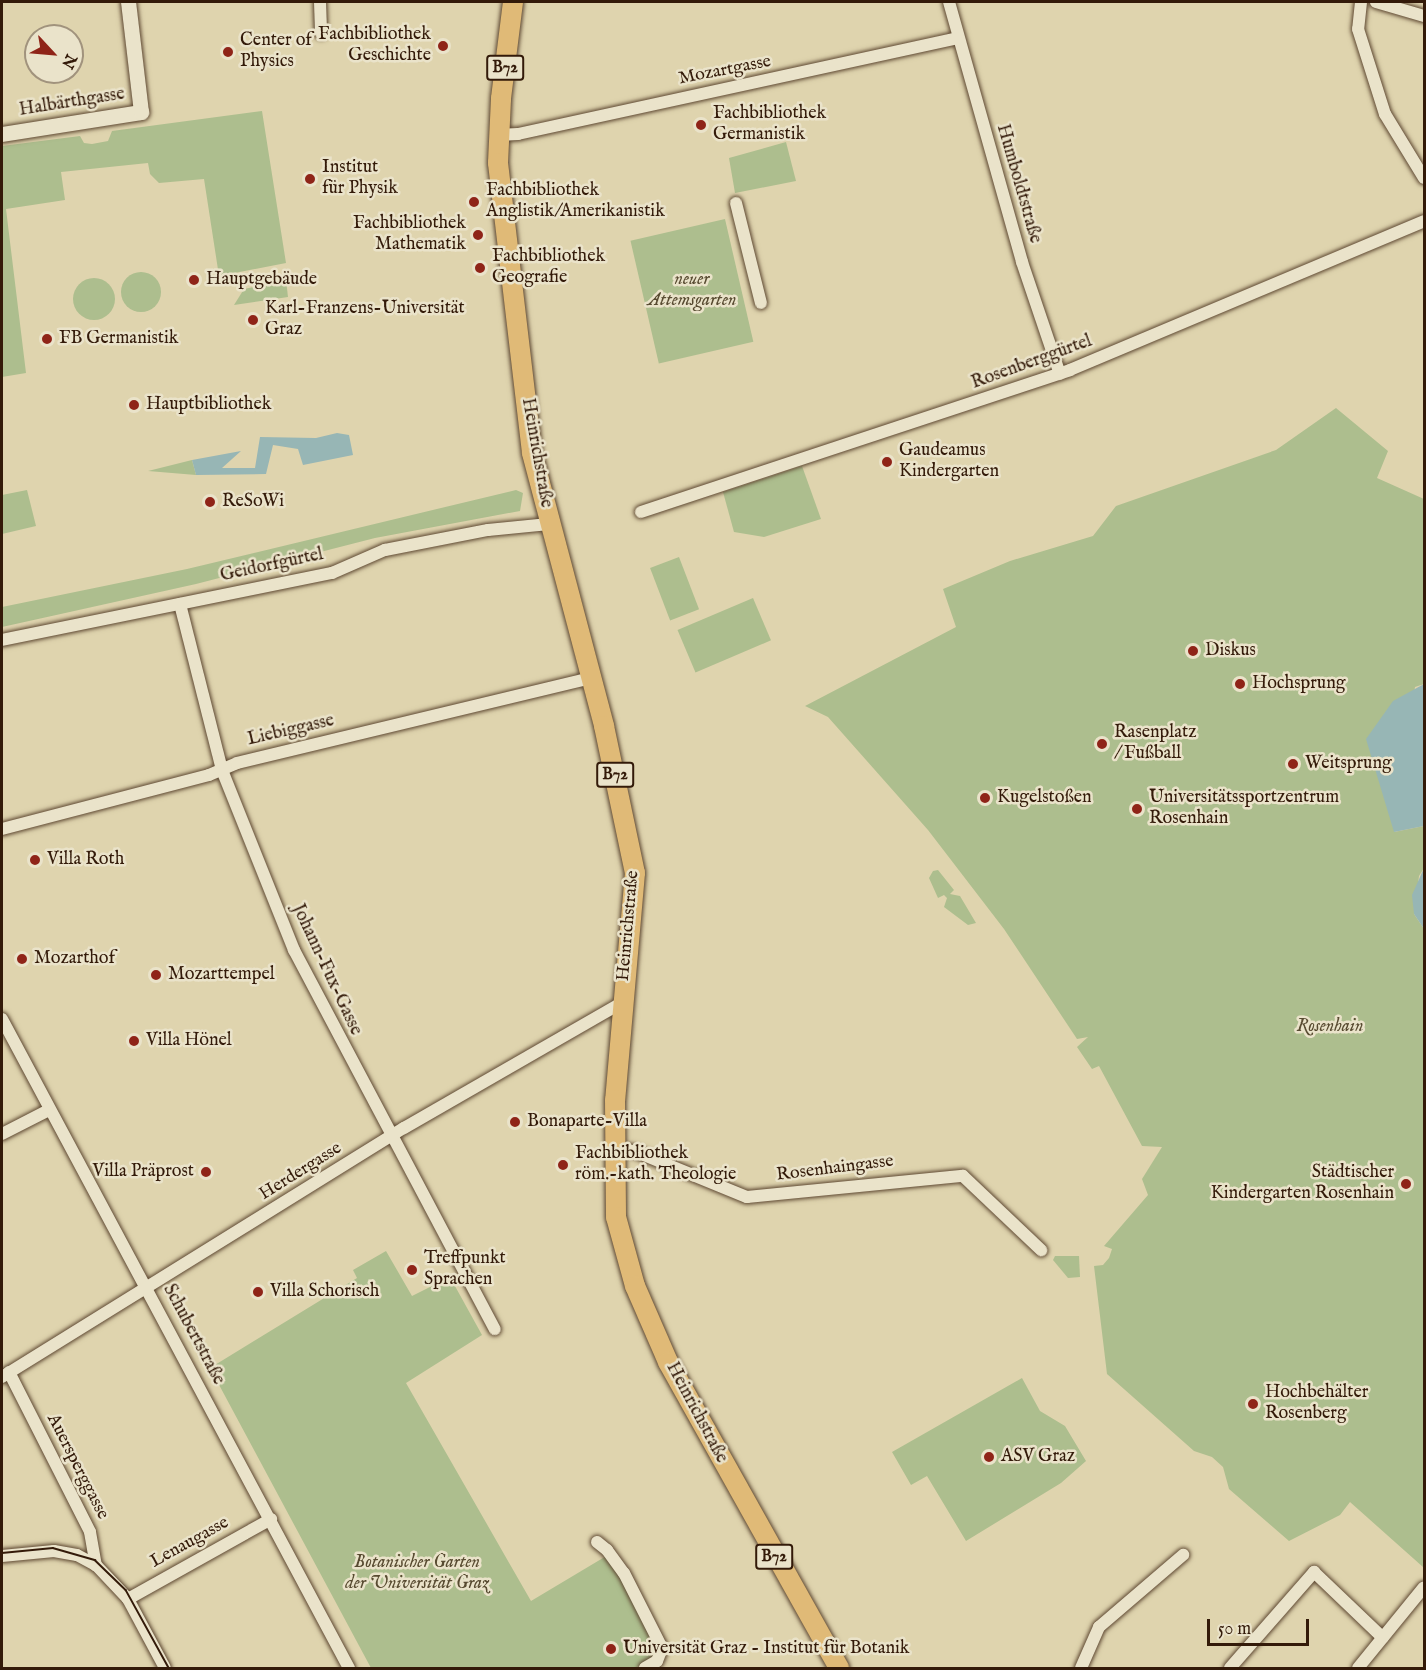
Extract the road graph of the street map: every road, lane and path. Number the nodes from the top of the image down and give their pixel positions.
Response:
1 (128, 2) edge
2 (320, 2) edge
3 (513, 2) edge
4 (949, 2) edge
5 (1361, 2) edge
6 (1376, 2) edge
7 (1425, 16) edge
8 (321, 33) dead end
9 (958, 38) junction
10 (2, 134) edge
11 (498, 135) junction
12 (1425, 178) edge
13 (736, 203) dead end
14 (1425, 221) edge
15 (762, 303) dead end
16 (1060, 374) junction
17 (641, 512) dead end
18 (549, 524) junction
19 (180, 604) junction
20 (2, 640) edge
21 (592, 678) junction
22 (222, 770) junction
23 (2, 829) edge
24 (623, 1002) junction
25 (2, 1019) edge
26 (48, 1110) junction
27 (2, 1134) edge
28 (392, 1136) junction
29 (614, 1148) junction
30 (1041, 1250) dead end
31 (146, 1287) junction
32 (495, 1329) dead end
33 (5, 1375) edge
34 (271, 1519) junction
35 (597, 1542) dead end
36 (1183, 1555) dead end
37 (2, 1556) edge
38 (96, 1565) junction
39 (1425, 1587) edge
40 (128, 1599) junction
41 (1383, 1638) junction
42 (165, 1668) edge
43 (349, 1668) edge
44 (645, 1668) edge
45 (838, 1668) edge
46 (1081, 1668) edge
47 (1230, 1668) edge
48 (1358, 1668) edge

1 - 10 street, Halbärthgasse
2 - 8 street
3 - 11 main road, Heinrichstraße / B72
4 - 9 street, Humboldtstraße
5 - 12 street
6 - 7 street
9 - 11 street, Mozartgasse
9 - 16 street, Humboldtstraße
11 - 18 main road, Heinrichstraße / B72
13 - 15 street
14 - 16 street, Rosenberggürtel
16 - 17 street, Rosenberggürtel
18 - 19 street, Geidorfgürtel
18 - 21 main road, Heinrichstraße / B72
19 - 20 street, Geidorfgürtel
19 - 22 street, Johann-Fux-Gasse
21 - 22 street, Liebiggasse
21 - 24 main road, Heinrichstraße / B72
22 - 23 street, Liebiggasse
22 - 28 street, Johann-Fux-Gasse
24 - 28 street, Herdergasse
24 - 29 main road, Heinrichstraße / B72
25 - 26 street, Schubertstraße
26 - 27 street
26 - 31 street, Schubertstraße
28 - 31 street, Herdergasse
28 - 32 street, Johann-Fux-Gasse
29 - 30 street, Rosenhaingasse
29 - 45 main road, Heinrichstraße / B72
31 - 33 street, Herdergasse
31 - 34 street, Schubertstraße
33 - 38 street, Auersperggasse
34 - 40 street, Lenaugasse
34 - 43 street, Schubertstraße
35 - 44 street
36 - 46 street
37 - 38 street
38 - 40 street
39 - 41 street
40 - 42 street
41 - 47 street
41 - 48 street

